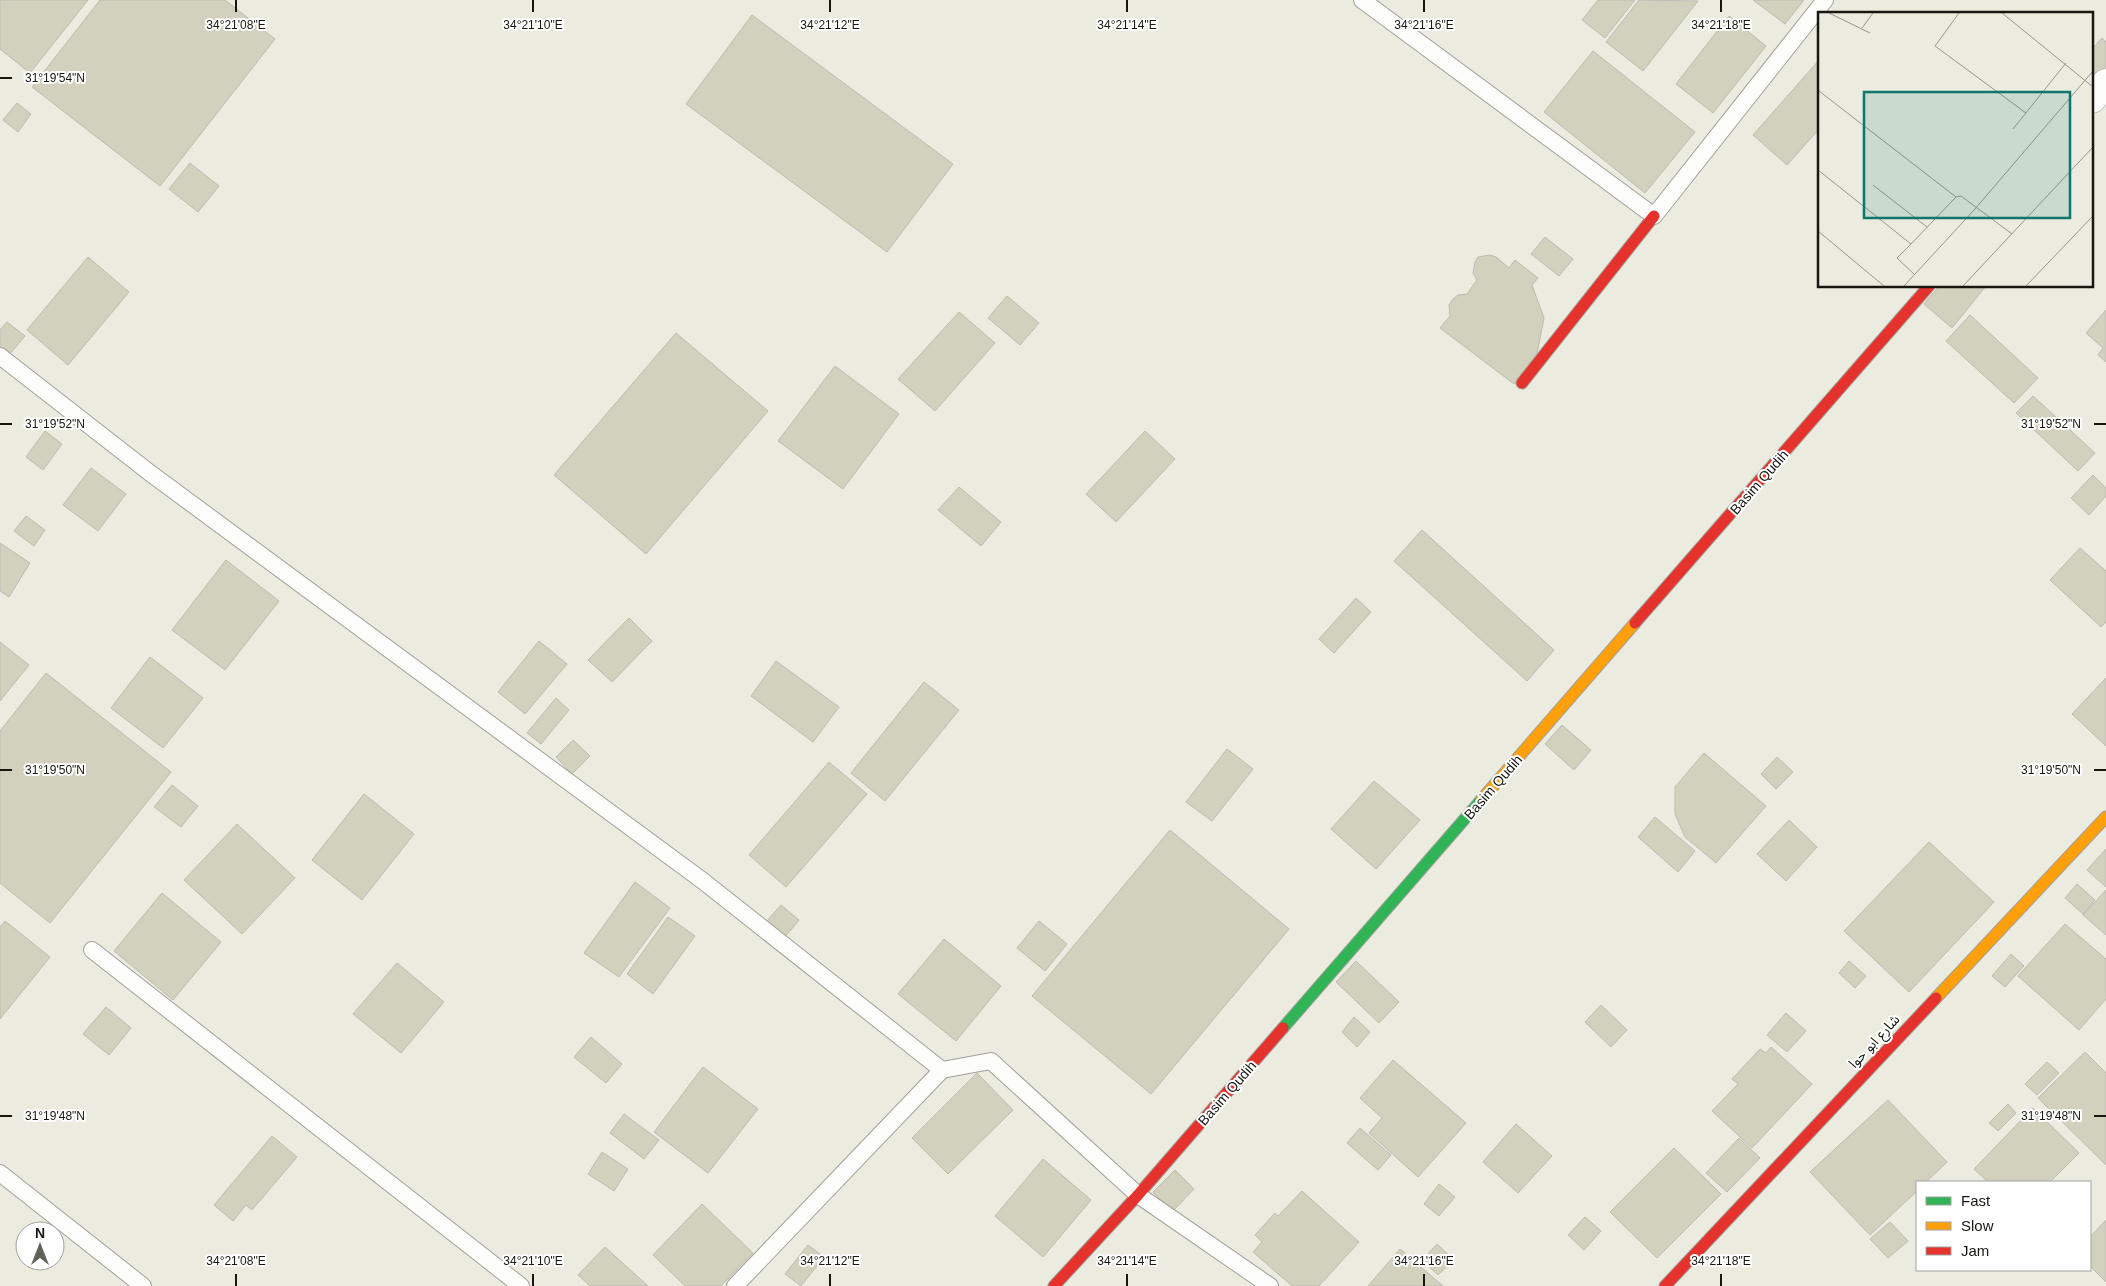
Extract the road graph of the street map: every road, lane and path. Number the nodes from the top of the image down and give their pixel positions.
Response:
1 (1362, 0) edge
2 (1825, 0) edge
3 (2106, 83) edge
4 (2094, 97) edge
5 (1654, 216) junction
6 (1927, 288) edge
7 (0, 356) edge
8 (1522, 383) dead end
9 (2106, 817) edge
10 (92, 950) dead end
11 (942, 1070) junction
12 (0, 1173) edge
13 (1138, 1196) junction
14 (143, 1286) edge
15 (521, 1286) edge
16 (735, 1286) edge
17 (1054, 1286) edge
18 (1270, 1286) edge
19 (1665, 1286) edge

1 - 5 lane
2 - 5 lane
3 - 4 street
5 - 8 street
6 - 13 street, Basim Qudih
7 - 11 lane
9 - 19 street, شارع ابو حوا
10 - 15 lane
11 - 13 lane
11 - 16 lane
12 - 14 lane
13 - 17 street, Basim Qudih
13 - 18 lane

